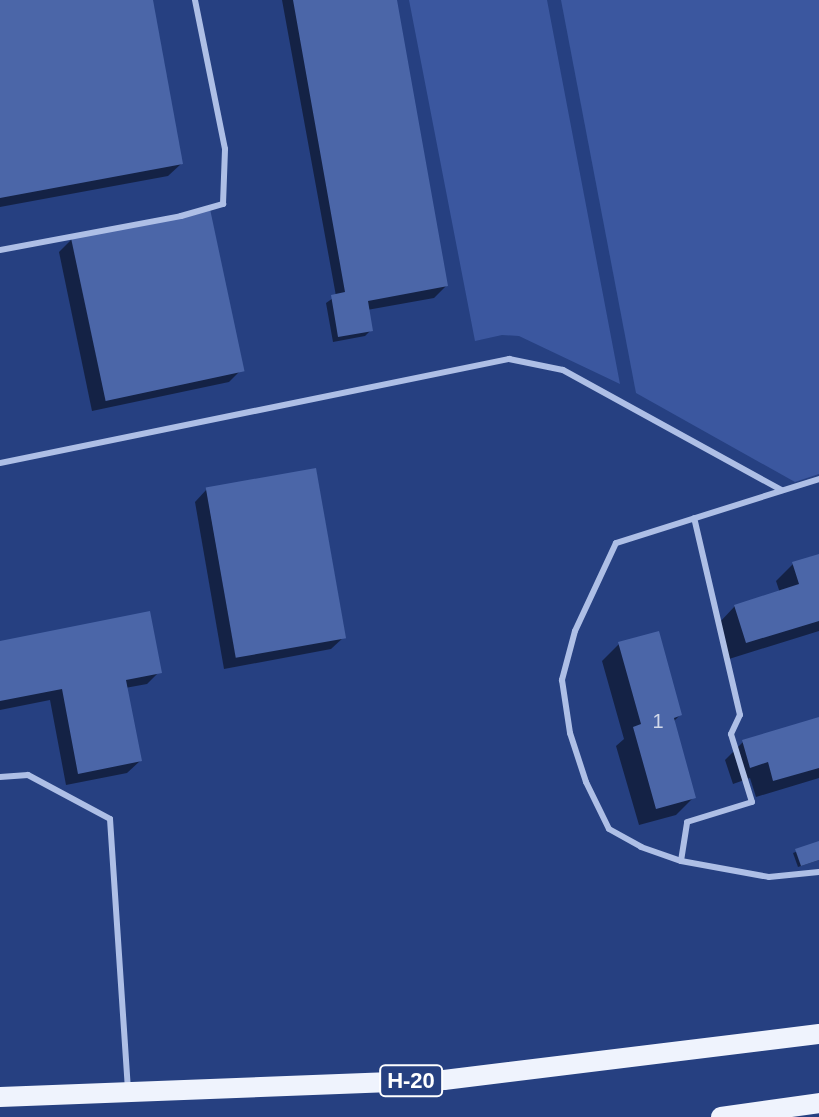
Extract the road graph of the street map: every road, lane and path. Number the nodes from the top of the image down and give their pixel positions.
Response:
1 (195, 0) edge
2 (0, 250) edge
3 (0, 463) edge
4 (819, 479) edge
5 (781, 490) junction
6 (694, 518) junction
7 (0, 777) edge
8 (681, 861) junction
9 (819, 872) edge
10 (819, 1034) edge
11 (129, 1092) junction
12 (0, 1097) edge
13 (819, 1103) edge
14 (721, 1117) edge

1 - 2 lane
3 - 5 lane
4 - 5 lane
5 - 6 lane
6 - 8 lane
6 - 8 lane
7 - 11 lane
8 - 9 lane
10 - 11 main road, Н-20
11 - 12 main road, Н-20
13 - 14 main road

